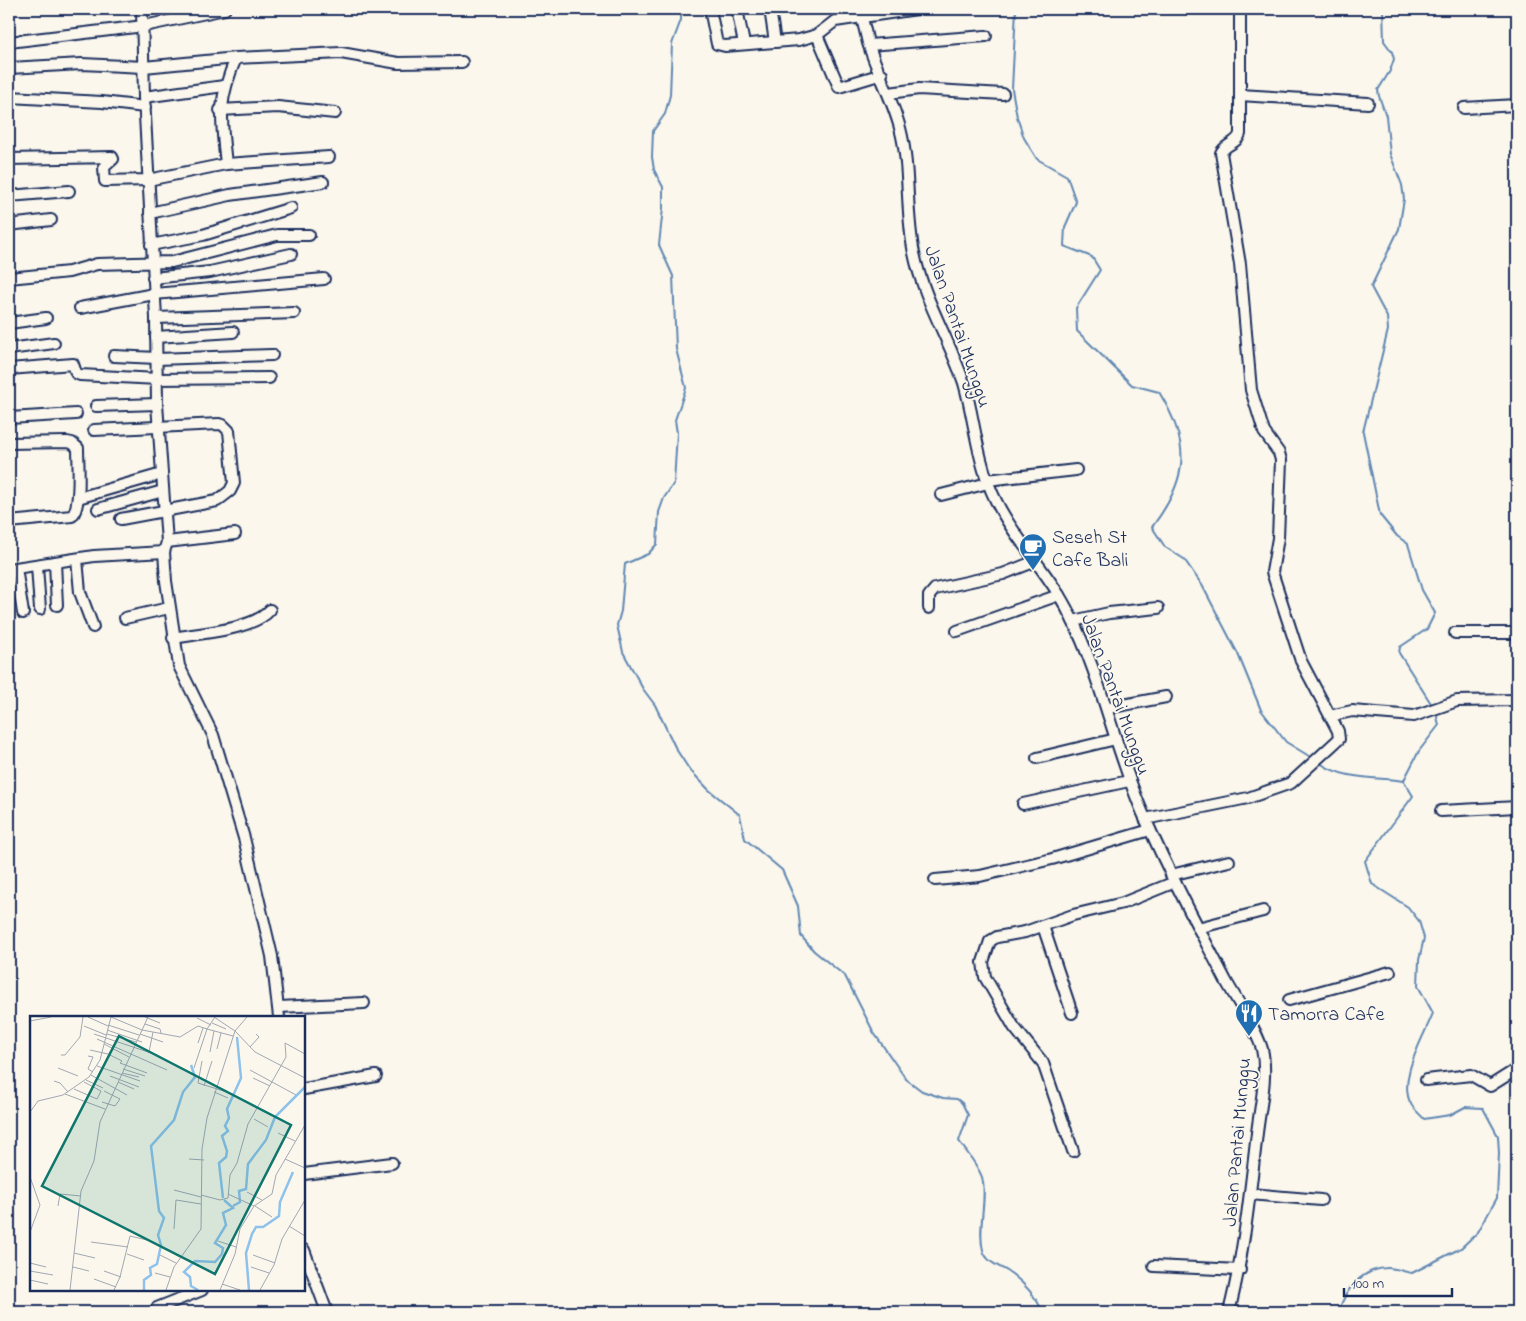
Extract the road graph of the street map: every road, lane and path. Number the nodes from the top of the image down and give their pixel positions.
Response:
1 (142, 9) edge
2 (225, 9) edge
3 (710, 9) edge
4 (737, 9) edge
5 (770, 9) edge
6 (917, 9) edge
7 (1240, 9) edge
8 (861, 13) edge
9 (144, 26) junction
10 (817, 35) junction
11 (986, 36) dead end
12 (9, 42) edge
13 (775, 42) junction
14 (744, 44) junction
15 (869, 44) junction
16 (236, 58) junction
17 (462, 62) dead end
18 (144, 67) junction
19 (9, 68) edge
20 (882, 74) junction
21 (224, 86) junction
22 (889, 93) junction
23 (1003, 94) dead end
24 (1240, 95) junction
25 (9, 97) edge
26 (144, 102) junction
27 (1368, 103) dead end
28 (1517, 105) edge
29 (1464, 108) dead end
30 (220, 110) junction
31 (335, 113) dead end
32 (329, 157) dead end
33 (9, 159) edge
34 (226, 164) junction
35 (148, 180) junction
36 (322, 182) dead end
37 (69, 191) dead end
38 (9, 196) edge
39 (291, 208) dead end
40 (150, 213) junction
41 (51, 220) dead end
42 (9, 225) edge
43 (309, 235) dead end
44 (151, 244) junction
45 (291, 254) dead end
46 (152, 263) junction
47 (9, 278) edge
48 (153, 278) junction
49 (324, 279) dead end
50 (154, 294) junction
51 (80, 308) dead end
52 (294, 313) dead end
53 (46, 318) dead end
54 (156, 318) junction
55 (9, 323) edge
56 (233, 332) dead end
57 (156, 337) junction
58 (54, 343) dead end
59 (9, 349) edge
60 (272, 355) dead end
61 (114, 356) dead end
62 (157, 358) junction
63 (9, 369) edge
64 (269, 378) dead end
65 (158, 379) junction
66 (157, 404) junction
67 (96, 406) dead end
68 (76, 414) dead end
69 (9, 418) edge
70 (158, 428) junction
71 (94, 430) dead end
72 (9, 443) edge
73 (1076, 470) dead end
74 (162, 474) junction
75 (988, 481) junction
76 (163, 491) junction
77 (941, 495) dead end
78 (78, 498) junction
79 (98, 509) dead end
80 (164, 511) junction
81 (122, 518) dead end
82 (9, 522) edge
83 (235, 534) dead end
84 (166, 547) junction
85 (77, 558) junction
86 (55, 562) junction
87 (1036, 562) junction
88 (37, 566) junction
89 (12, 568) edge
90 (1059, 595) junction
91 (57, 605) dead end
92 (169, 608) junction
93 (929, 608) dead end
94 (1158, 608) dead end
95 (40, 609) dead end
96 (270, 610) dead end
97 (23, 613) dead end
98 (125, 618) dead end
99 (1073, 621) junction
100 (93, 627) dead end
101 (957, 631) dead end
102 (1455, 633) dead end
103 (1517, 634) edge
104 (174, 638) junction
105 (1166, 698) dead end
106 (1517, 700) edge
107 (1107, 708) junction
108 (1330, 716) junction
109 (1116, 739) junction
110 (1037, 758) dead end
111 (1129, 781) junction
112 (1023, 804) dead end
113 (1517, 807) edge
114 (1441, 811) dead end
115 (1145, 820) junction
116 (1150, 830) junction
117 (1229, 860) dead end
118 (1173, 878) junction
119 (934, 880) dead end
120 (1264, 911) dead end
121 (1043, 926) junction
122 (1198, 928) junction
123 (1390, 972) dead end
124 (1289, 1000) dead end
125 (364, 1003) dead end
126 (279, 1012) edge
127 (1072, 1013) dead end
128 (1517, 1069) edge
129 (376, 1076) dead end
130 (1426, 1080) dead end
131 (305, 1089) edge
132 (1073, 1152) dead end
133 (392, 1163) dead end
134 (305, 1174) edge
135 (1250, 1194) junction
136 (1321, 1200) dead end
137 (305, 1253) edge
138 (1154, 1266) dead end
139 (1240, 1270) junction
140 (200, 1291) edge
141 (162, 1307) edge
142 (327, 1312) edge
143 (1229, 1312) edge

1 - 9 street
2 - 9 street
3 - 14 street
4 - 14 street
5 - 13 street
6 - 8 street
7 - 24 street
8 - 10 street
8 - 15 street, Jalan Pantai Munggu
9 - 12 street
9 - 18 street
10 - 13 street
10 - 20 street
11 - 15 street
13 - 14 street
15 - 20 street, Jalan Pantai Munggu
16 - 17 street
16 - 18 street
16 - 21 street
18 - 19 street
18 - 26 street
20 - 22 street, Jalan Pantai Munggu
21 - 26 street
21 - 30 street
22 - 23 street
22 - 75 street, Jalan Pantai Munggu
24 - 27 street
24 - 108 street
25 - 26 street
26 - 35 street
28 - 29 street
30 - 31 street
30 - 34 street
32 - 34 street
33 - 35 street
34 - 35 street
35 - 40 street
36 - 40 street
37 - 38 street
39 - 44 street
40 - 44 street
41 - 42 street
43 - 46 street
44 - 46 street
45 - 48 street
46 - 47 street
46 - 48 street
48 - 50 street
49 - 50 street
50 - 51 street
50 - 54 street
52 - 54 street
53 - 55 street
54 - 57 street
56 - 57 street
57 - 62 street
58 - 59 street
60 - 62 street
61 - 62 street
62 - 65 street
63 - 65 street
64 - 65 street
65 - 66 street
66 - 67 street
66 - 70 street
68 - 69 street
70 - 71 street
70 - 74 street
70 - 80 street
72 - 78 street
73 - 75 street
74 - 76 street
74 - 78 street
75 - 77 street
75 - 87 street, Jalan Pantai Munggu
76 - 79 street
76 - 80 street
78 - 82 street
80 - 81 street
80 - 84 street
83 - 84 street
84 - 85 street
84 - 92 street
85 - 86 street
85 - 100 street
86 - 88 street
86 - 91 street
87 - 90 street, Jalan Pantai Munggu
87 - 93 street
88 - 89 street
88 - 95 street
89 - 97 street
90 - 99 street, Jalan Pantai Munggu
90 - 101 street
92 - 98 street
92 - 104 street
94 - 99 street
96 - 104 street
99 - 107 street, Jalan Pantai Munggu
102 - 103 street
104 - 126 street
105 - 107 street
106 - 108 street
107 - 109 street, Jalan Pantai Munggu
108 - 115 street
109 - 110 street
109 - 111 street, Jalan Pantai Munggu
111 - 112 street
111 - 115 street, Jalan Pantai Munggu
113 - 114 street
115 - 116 street, Jalan Pantai Munggu
116 - 118 street, Jalan Pantai Munggu
116 - 119 street
117 - 118 street
118 - 121 street
118 - 122 street, Jalan Pantai Munggu
120 - 122 street
121 - 127 street
121 - 132 street
122 - 135 street, Jalan Pantai Munggu
123 - 124 street
125 - 126 street
128 - 130 street
129 - 131 street
133 - 134 street
135 - 136 street
135 - 139 street, Jalan Pantai Munggu
137 - 142 street
138 - 139 street
139 - 143 street, Jalan Pantai Munggu
140 - 141 street

